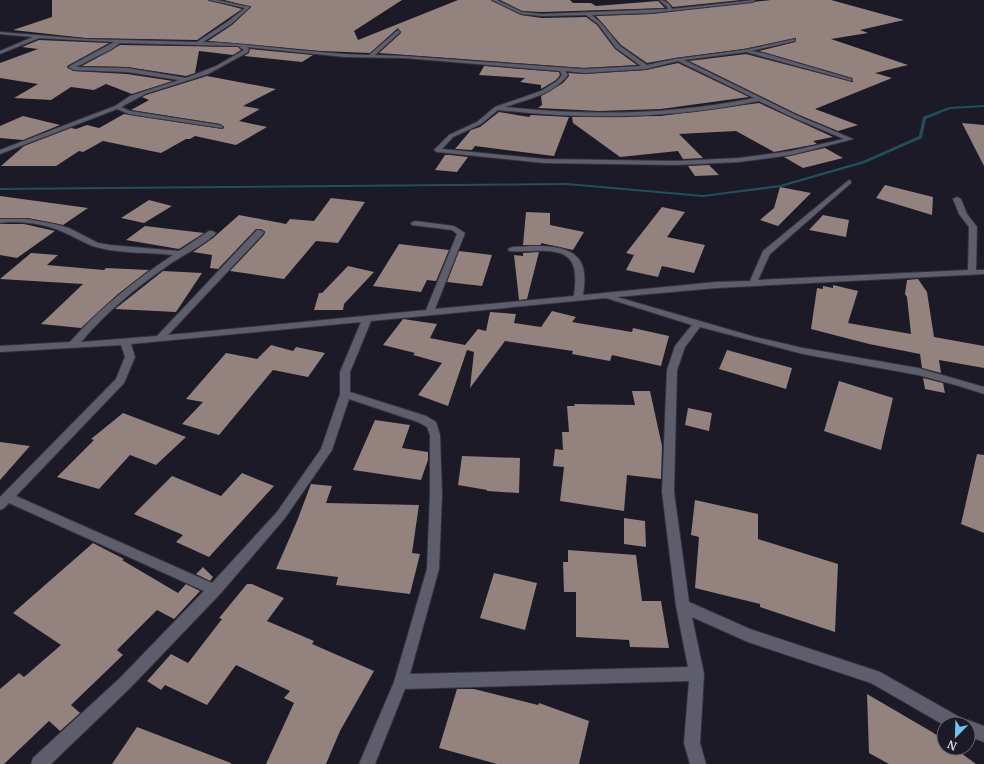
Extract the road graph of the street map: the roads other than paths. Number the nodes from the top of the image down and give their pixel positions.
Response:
1 (211, 0) edge
2 (494, 0) edge
3 (661, 0) edge
4 (754, 0) edge
5 (670, 10) junction
6 (585, 13) junction
7 (398, 31) dead end
8 (0, 33) edge
9 (39, 36) junction
10 (793, 40) dead end
11 (119, 42) junction
12 (199, 43) junction
13 (238, 45) junction
14 (744, 51) junction
15 (0, 53) edge
16 (372, 56) junction
17 (680, 60) junction
18 (646, 67) junction
19 (562, 70) junction
20 (186, 80) junction
21 (850, 80) dead end
22 (759, 99) junction
23 (117, 107) junction
24 (497, 108) junction
25 (220, 127) dead end
26 (0, 152) edge
27 (849, 182) dead end
28 (957, 199) dead end
29 (0, 221) edge
30 (415, 224) dead end
31 (260, 232) dead end
32 (212, 233) dead end
33 (512, 249) dead end
34 (180, 253) junction
35 (972, 272) junction
36 (984, 272) edge
37 (753, 283) junction
38 (604, 296) junction
39 (578, 299) junction
40 (430, 312) junction
41 (367, 319) junction
42 (698, 324) junction
43 (159, 339) junction
44 (125, 342) junction
45 (72, 346) junction
46 (0, 349) edge
47 (984, 391) edge
48 (345, 394) junction
49 (4, 501) edge
50 (215, 590) junction
51 (683, 606) junction
52 (697, 674) junction
53 (401, 682) junction
54 (944, 716) edge
55 (39, 764) edge
56 (367, 764) edge
57 (698, 764) edge

1 - 12 street
2 - 6 street
3 - 5 street
4 - 5 street
5 - 6 street
6 - 18 street
7 - 16 street
8 - 9 street
9 - 11 street
9 - 15 street
10 - 14 street
11 - 12 street
11 - 20 street
12 - 13 street
13 - 16 street
13 - 20 street
14 - 17 street
14 - 21 street
16 - 19 street
17 - 18 street
17 - 22 street
18 - 19 street
19 - 24 street
20 - 23 street
22 - 24 street
22 - 24 street
23 - 25 street
23 - 26 street
27 - 37 street
28 - 35 street
29 - 34 street
30 - 40 street
31 - 43 street
32 - 34 street
33 - 39 street
34 - 45 street
35 - 36 street
35 - 37 street
37 - 38 street
38 - 39 street
38 - 42 street
39 - 40 street
40 - 41 street
41 - 43 street
41 - 48 street
42 - 47 street
42 - 51 street
43 - 44 street
44 - 45 street
44 - 49 street
45 - 46 street
48 - 50 street
48 - 53 street
49 - 50 street
50 - 55 street
51 - 52 street
51 - 54 street
52 - 53 street
52 - 57 street
53 - 56 street

